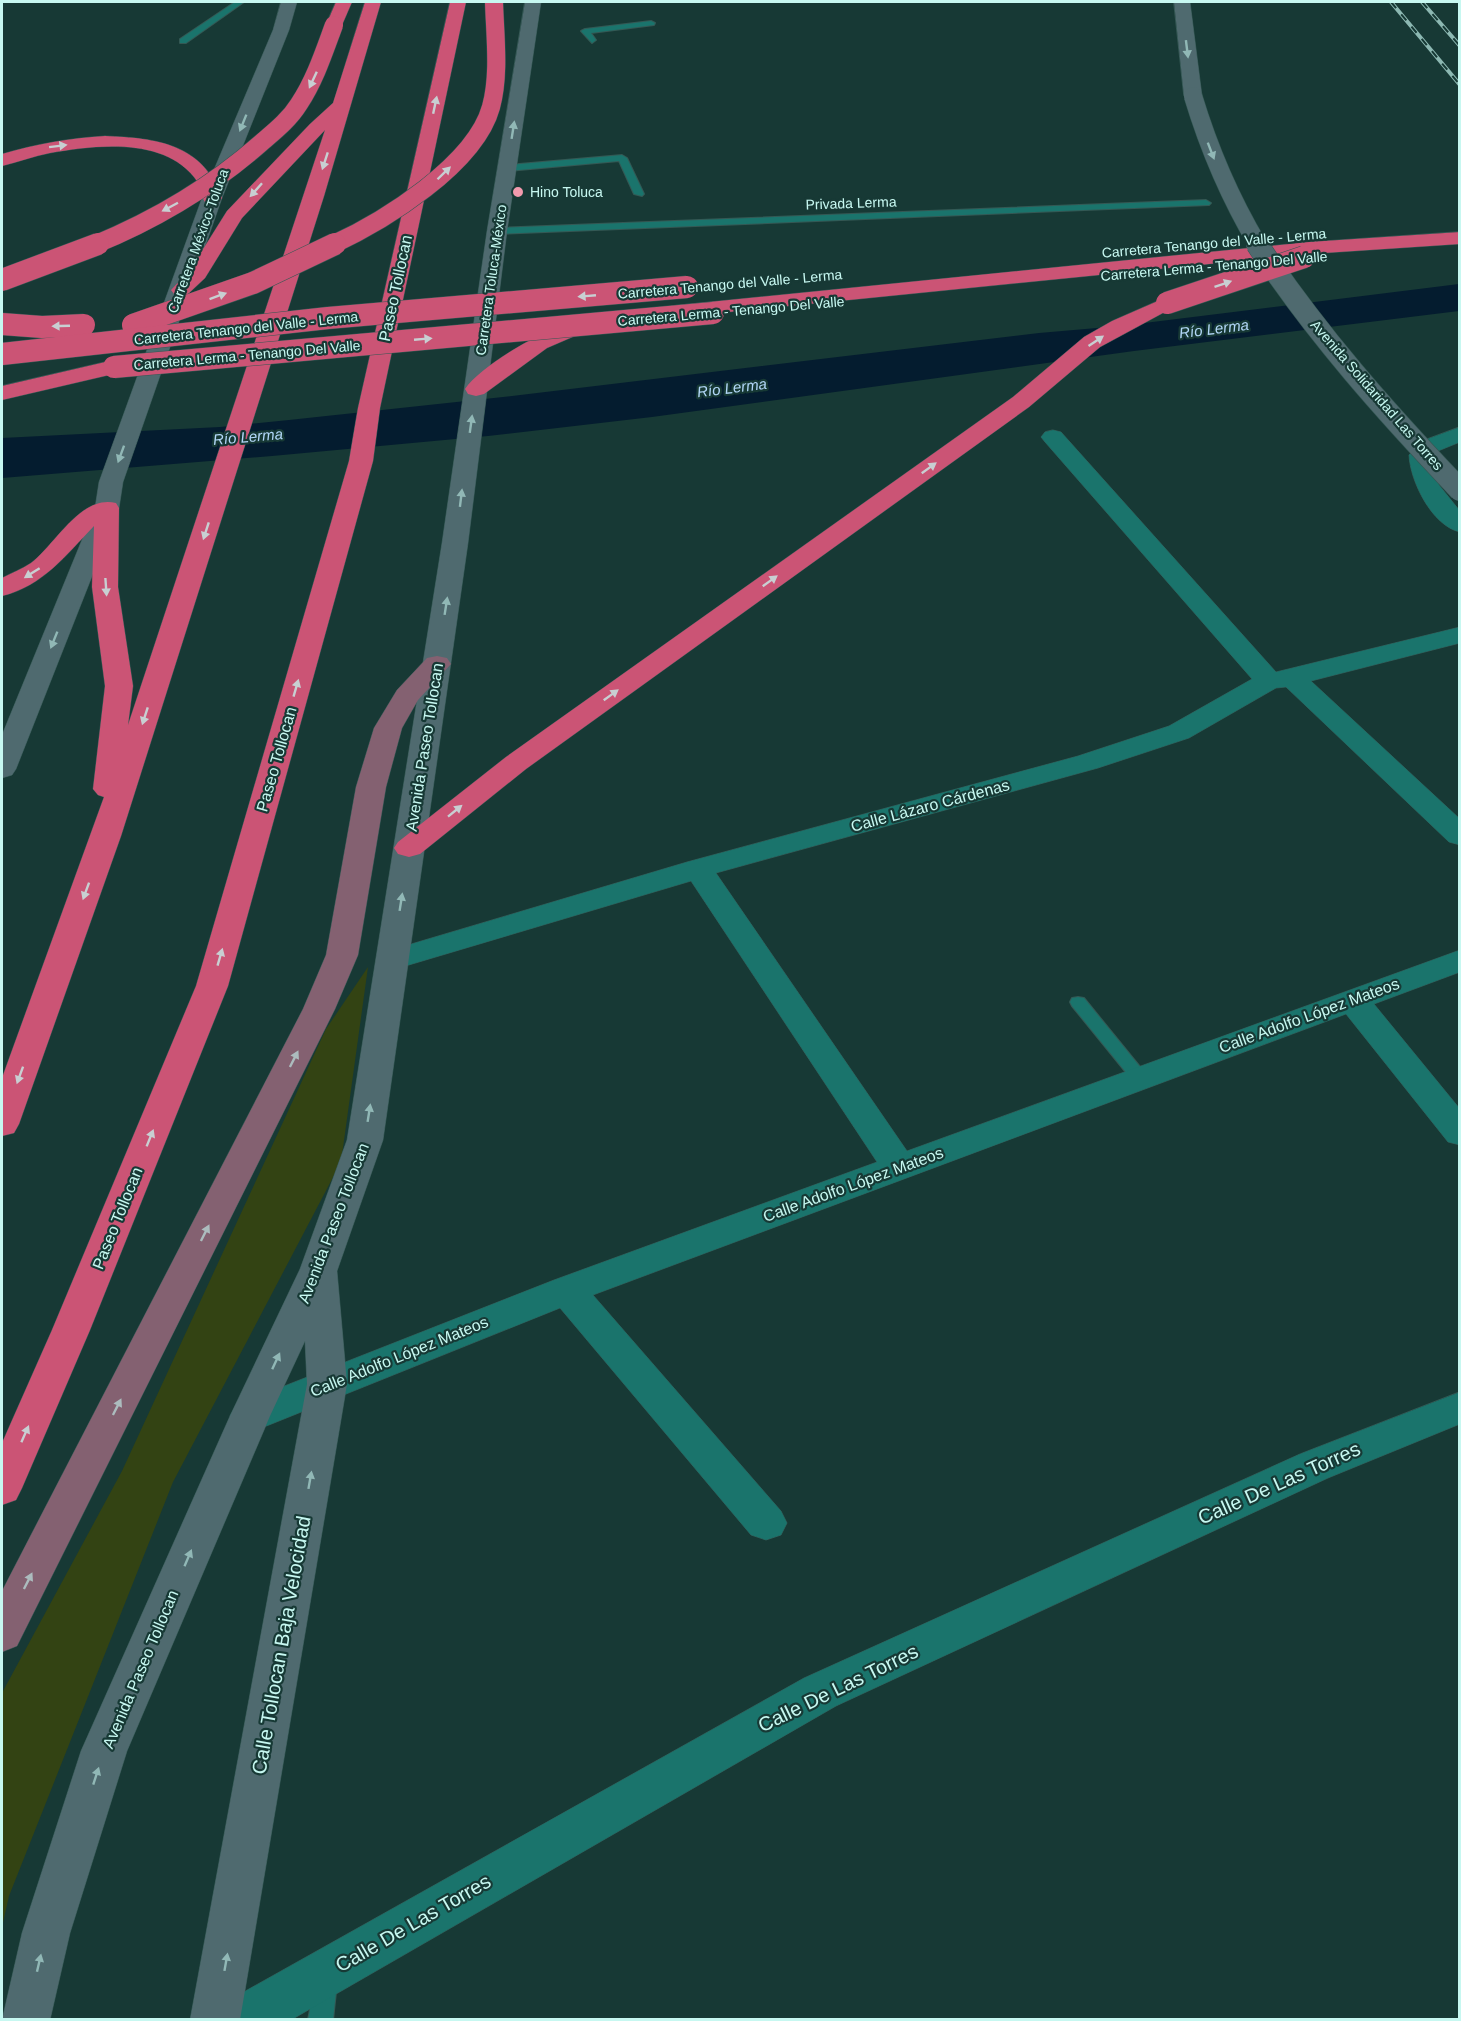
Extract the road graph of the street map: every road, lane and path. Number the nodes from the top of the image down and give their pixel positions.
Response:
1 (240, 2) edge
2 (289, 2) edge
3 (344, 2) edge
4 (373, 2) edge
5 (458, 2) edge
6 (494, 2) edge
7 (534, 2) edge
8 (1182, 2) edge
9 (651, 23) dead end
10 (592, 40) dead end
11 (183, 41) dead end
12 (342, 105) junction
13 (2, 160) edge
14 (507, 168) junction
15 (639, 194) dead end
16 (212, 198) junction
17 (1206, 203) dead end
18 (1460, 225) edge
19 (497, 231) junction
20 (1460, 238) edge
21 (1460, 244) edge
22 (1304, 257) junction
23 (923, 267) dead end
24 (2, 280) edge
25 (711, 285) dead end
26 (181, 290) junction
27 (328, 318) junction
28 (169, 322) junction
29 (2, 324) edge
30 (2, 354) edge
31 (2, 361) edge
32 (114, 367) junction
33 (2, 377) edge
34 (475, 392) junction
35 (2, 393) edge
36 (1460, 434) edge
37 (1053, 437) dead end
38 (467, 453) joint
39 (1460, 490) edge
40 (109, 495) junction
41 (1460, 525) edge
42 (2, 588) edge
43 (1460, 635) edge
44 (437, 664) junction
45 (1281, 680) junction
46 (2, 769) edge
47 (106, 836) junction
48 (1460, 836) edge
49 (409, 848) junction
50 (698, 869) junction
51 (392, 960) junction
52 (1460, 960) edge
53 (1352, 999) junction
54 (1078, 1002) dead end
55 (1138, 1077) junction
56 (2, 1125) edge
57 (1460, 1133) edge
58 (899, 1167) junction
59 (319, 1269) junction
60 (567, 1290) junction
61 (327, 1384) junction
62 (1460, 1407) edge
63 (250, 1416) junction
64 (2, 1488) edge
65 (766, 1523) dead end
66 (2, 1633) edge
67 (324, 1992) dead end
68 (25, 2019) edge
69 (216, 2019) edge
70 (242, 2019) edge
71 (320, 2019) edge

1 - 11 lane
2 -> 16 main road, Carretera México-Toluca
3 -> 24 highway, bridge
4 - 12 highway
64 -> 5 highway, Paseo Tollocan
31 -> 6 highway, bridge
14 -> 7 main road, Carretera Toluca-México
8 -> 39 main road, Avenida Solidaridad Las Torres, bridge
9 - 10 lane
12 -> 26 highway
12 -> 47 highway
13 -> 16 highway
14 - 15 lane
14 - 19 main road, Carretera Toluca-México
16 - 26 main road, Carretera México-Toluca
17 - 19 lane, Privada Lerma
18 - 23 highway, Carretera Tenango del Valle - Lerma
19 - 34 main road, Carretera Toluca-México
20 - 34 highway
21 - 22 highway, Carretera Lerma - Tenango Del Valle
32 -> 22 highway, Carretera Lerma - Tenango Del Valle, bridge
49 -> 22 highway, bridge
25 -> 27 highway, Carretera Tenango del Valle - Lerma, bridge
26 - 28 main road, Carretera México-Toluca
27 - 28 highway, bridge
27 - 30 highway, Carretera Tenango del Valle - Lerma, bridge
28 -> 29 highway, bridge
28 -> 40 main road, Carretera México-Toluca, bridge
32 - 33 highway, Carretera Lerma - Tenango Del Valle
32 - 35 highway
38 -> 34 main road, Carretera Toluca-México
36 - 41 street
37 - 45 street
44 -> 38 main road, Avenida Paseo Tollocan
40 -> 42 highway
40 -> 46 main road
40 -> 47 highway
43 - 45 street, Calle Lázaro Cárdenas
44 - 49 main road, Avenida Paseo Tollocan
66 -> 44 main road
45 - 48 street
45 - 50 street, Calle Lázaro Cárdenas
47 -> 56 highway
51 -> 49 main road, Avenida Paseo Tollocan
50 - 51 street, Calle Lázaro Cárdenas
50 - 58 street
59 -> 51 main road, Avenida Paseo Tollocan
52 - 53 street, Calle Adolfo López Mateos
53 - 55 street, Calle Adolfo López Mateos
53 - 57 street
54 - 55 lane
55 - 58 street, Calle Adolfo López Mateos
58 - 60 street, Calle Adolfo López Mateos
59 - 61 main road, Calle Tollocan Baja Velocidad
63 -> 59 main road, Avenida Paseo Tollocan
60 - 61 street, Calle Adolfo López Mateos
60 - 65 street
61 - 63 street, Calle Adolfo López Mateos
69 -> 61 main road, Calle Tollocan Baja Velocidad
62 - 70 street, Calle De Las Torres
68 -> 63 main road, Avenida Paseo Tollocan
67 - 71 lane

